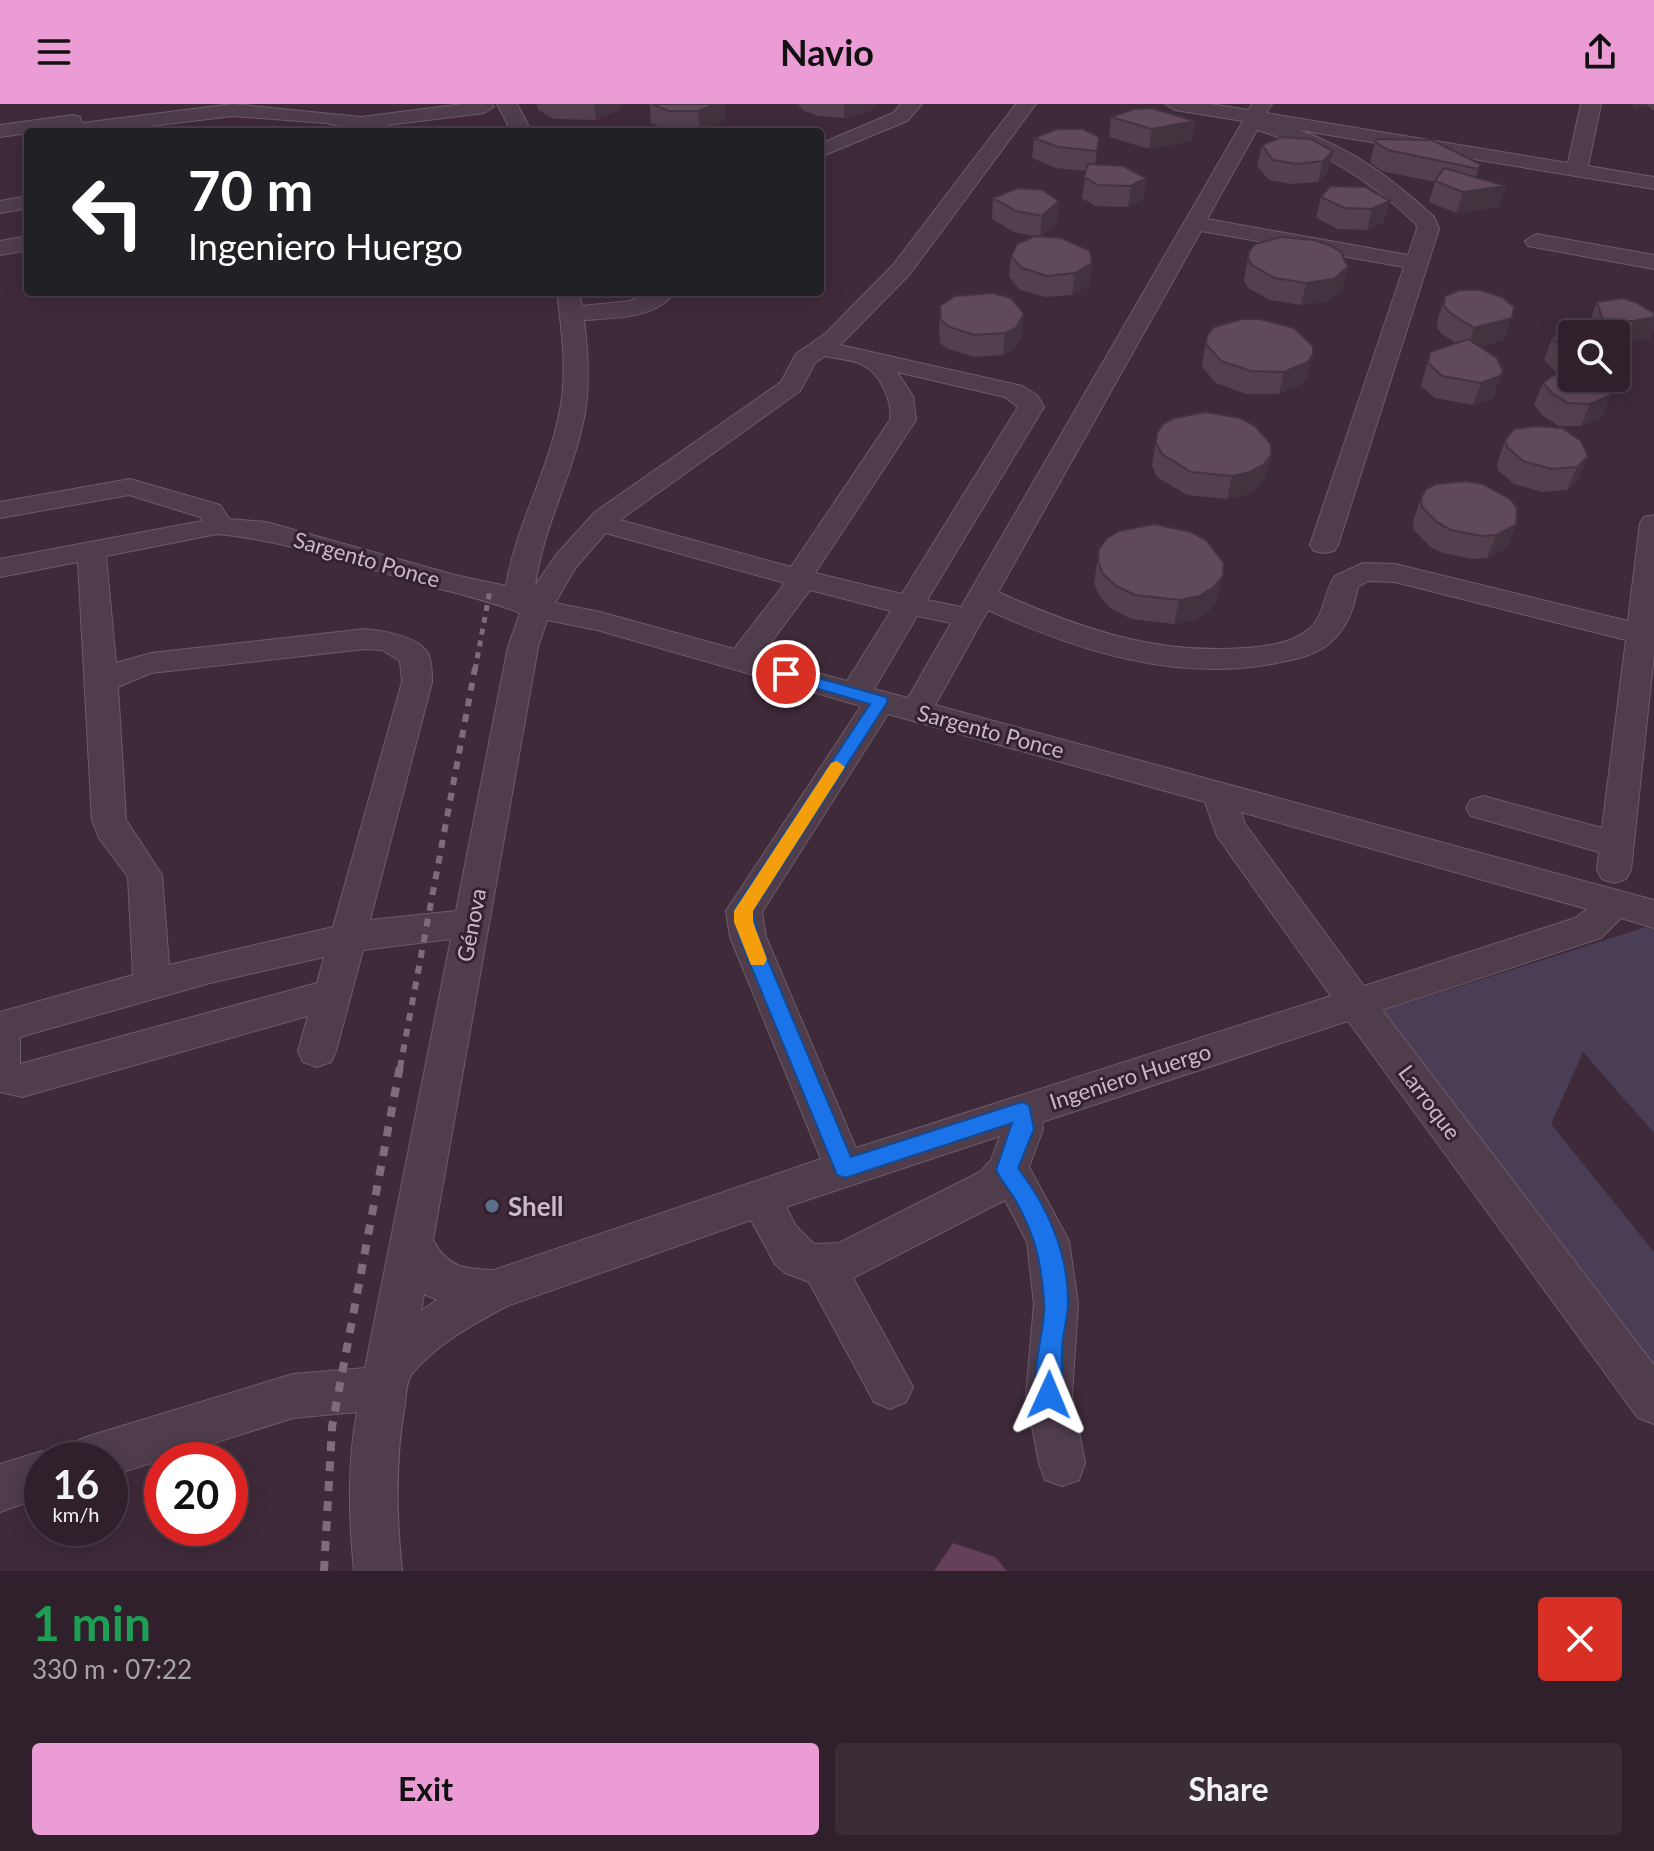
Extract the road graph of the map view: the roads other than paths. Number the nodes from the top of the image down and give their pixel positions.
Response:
1 (507, 104) edge
2 (912, 104) edge
3 (1026, 104) edge
4 (1175, 104) edge
5 (1591, 104) edge
6 (485, 112) edge
7 (1257, 114) edge
8 (201, 116) edge
9 (360, 123) junction
10 (40, 128) edge
11 (89, 128) edge
12 (324, 128) edge
13 (376, 128) edge
14 (516, 128) edge
15 (24, 129) edge
16 (0, 131) edge
17 (24, 136) edge
18 (0, 139) edge
19 (824, 149) edge
20 (1577, 170) junction
21 (1654, 183) edge
22 (24, 203) edge
23 (0, 207) edge
24 (1195, 223) junction
25 (1536, 241) dead end
26 (24, 244) edge
27 (0, 248) edge
28 (1654, 262) edge
29 (1417, 263) junction
30 (660, 296) edge
31 (570, 303) edge
32 (821, 348) junction
33 (873, 360) junction
34 (1031, 407) junction
35 (1084, 419) junction
36 (0, 510) edge
37 (600, 523) junction
38 (1654, 523) edge
39 (217, 526) junction
40 (1324, 545) dead end
41 (91, 550) junction
42 (0, 568) edge
43 (808, 581) junction
44 (901, 605) junction
45 (977, 607) junction
46 (537, 609) junction
47 (1647, 636) edge
48 (100, 650) junction
49 (151, 663) junction
50 (752, 664) junction
51 (102, 682) junction
52 (857, 694) junction
53 (916, 711) junction
54 (1219, 795) junction
55 (1483, 808) dead end
56 (1615, 872) junction
57 (1654, 914) edge
58 (471, 923) junction
59 (347, 938) junction
60 (152, 984) junction
61 (332, 994) junction
62 (1356, 1003) junction
63 (0, 1027) edge
64 (317, 1051) dead end
65 (1022, 1111) junction
66 (845, 1169) junction
67 (1007, 1170) junction
68 (761, 1197) junction
69 (412, 1239) junction
70 (824, 1268) junction
71 (495, 1290) junction
72 (385, 1378) junction
73 (890, 1387) dead end
74 (1654, 1402) edge
75 (128, 1447) edge
76 (1062, 1463) dead end
77 (24, 1480) edge
78 (0, 1488) edge
79 (378, 1571) edge

1 - 14 street
2 - 19 street
3 - 32 street, Génova
4 - 7 street
5 - 20 street
6 - 9 street
7 - 20 street
7 - 24 street
7 - 29 street
8 - 9 street
8 - 10 street
8 - 11 street
9 - 12 street
9 - 13 street
15 - 16 street
17 - 18 street
20 - 21 street
22 - 23 street
24 - 29 street
24 - 35 street
25 - 28 street
26 - 27 street
29 - 40 street
30 - 31 street
31 - 46 street
32 - 33 street
32 - 37 street, Génova
33 - 34 street
33 - 43 street
34 - 35 street
34 - 44 street
35 - 45 street
36 - 39 street
37 - 43 street
37 - 46 street, Génova
38 - 47 street
39 - 41 street, Sargento Ponce
39 - 46 street, Sargento Ponce
41 - 42 street, Sargento Ponce
41 - 48 street
43 - 44 street
43 - 50 street
44 - 45 street
44 - 52 street
45 - 47 street
45 - 53 street
46 - 50 street, Sargento Ponce
46 - 58 street, Génova
47 - 56 street
48 - 49 street
48 - 51 street
49 - 51 street
49 - 59 street
50 - 52 street, Sargento Ponce
51 - 60 street
52 - 53 street, Sargento Ponce
52 - 66 street
53 - 54 street, Sargento Ponce
54 - 56 street, Sargento Ponce
54 - 62 street, Larroque
55 - 56 street
56 - 57 street, Sargento Ponce
56 - 62 street, Ingeniero Huergo
58 - 59 street
58 - 69 street, Génova
59 - 60 street
59 - 61 street
60 - 63 street
61 - 63 street
61 - 64 street
62 - 65 street, Ingeniero Huergo
62 - 74 street, Larroque
65 - 66 street, Ingeniero Huergo
65 - 67 street
66 - 68 street, Ingeniero Huergo
67 - 70 street
67 - 76 street
68 - 70 street
68 - 71 street, Ingeniero Huergo
69 - 71 street
69 - 72 street, Génova
70 - 73 street
71 - 72 street, Ingeniero Huergo
72 - 75 street
72 - 79 street, Génova
77 - 78 street

